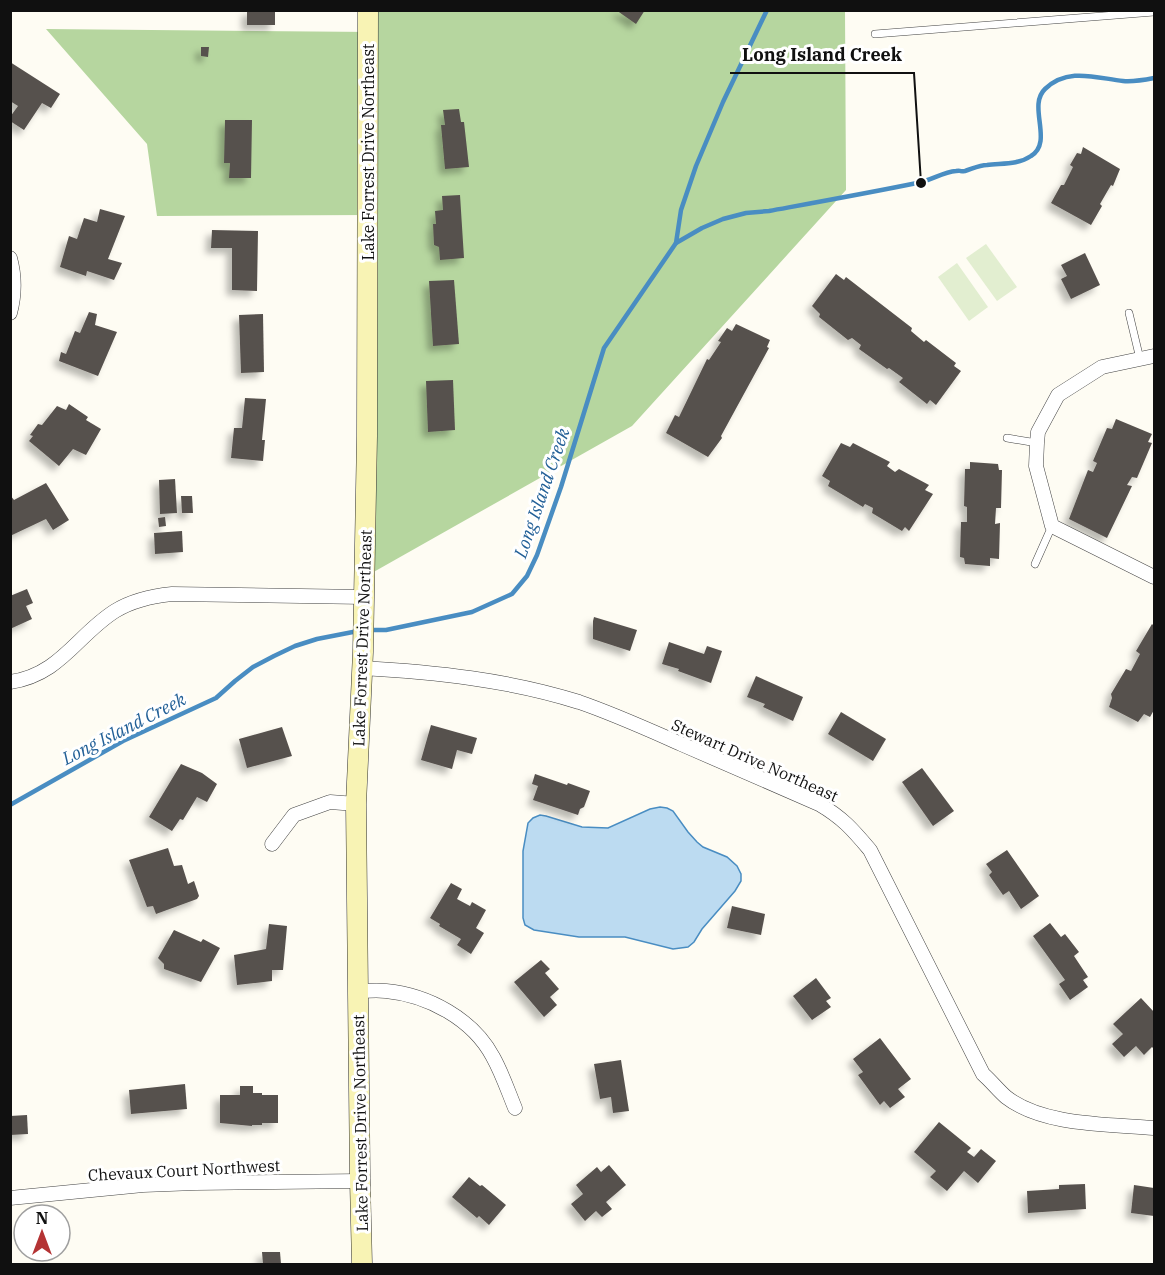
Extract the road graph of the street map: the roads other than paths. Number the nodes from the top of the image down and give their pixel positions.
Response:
1 (368, 10) edge
2 (1155, 12) edge
3 (875, 34) dead end
4 (10, 258) edge
5 (10, 313) edge
6 (1130, 313) dead end
7 (1155, 356) edge
8 (1140, 359) junction
9 (1007, 438) dead end
10 (1037, 443) junction
11 (1052, 526) junction
12 (1035, 564) dead end
13 (1155, 577) edge
14 (364, 597) junction
15 (363, 660) junction
16 (10, 682) edge
17 (356, 804) junction
18 (272, 844) dead end
19 (358, 991) junction
20 (515, 1108) dead end
21 (1155, 1128) edge
22 (360, 1181) junction
23 (10, 1198) edge
24 (362, 1264) edge

1 - 14 street, Lake Forrest Drive Northeast
2 - 3 lane
4 - 5 street
6 - 8 lane
7 - 8 street
8 - 10 street
9 - 10 lane
10 - 11 street
11 - 12 lane
11 - 13 street
14 - 15 street, Lake Forrest Drive Northeast
14 - 16 street
15 - 17 street, Lake Forrest Drive Northeast
15 - 21 street, Stewart Drive Northeast
17 - 18 street
17 - 19 street, Lake Forrest Drive Northeast
19 - 20 street
19 - 22 street, Lake Forrest Drive Northeast
22 - 23 street, Chevaux Court Northwest
22 - 24 street, Lake Forrest Drive Northeast

